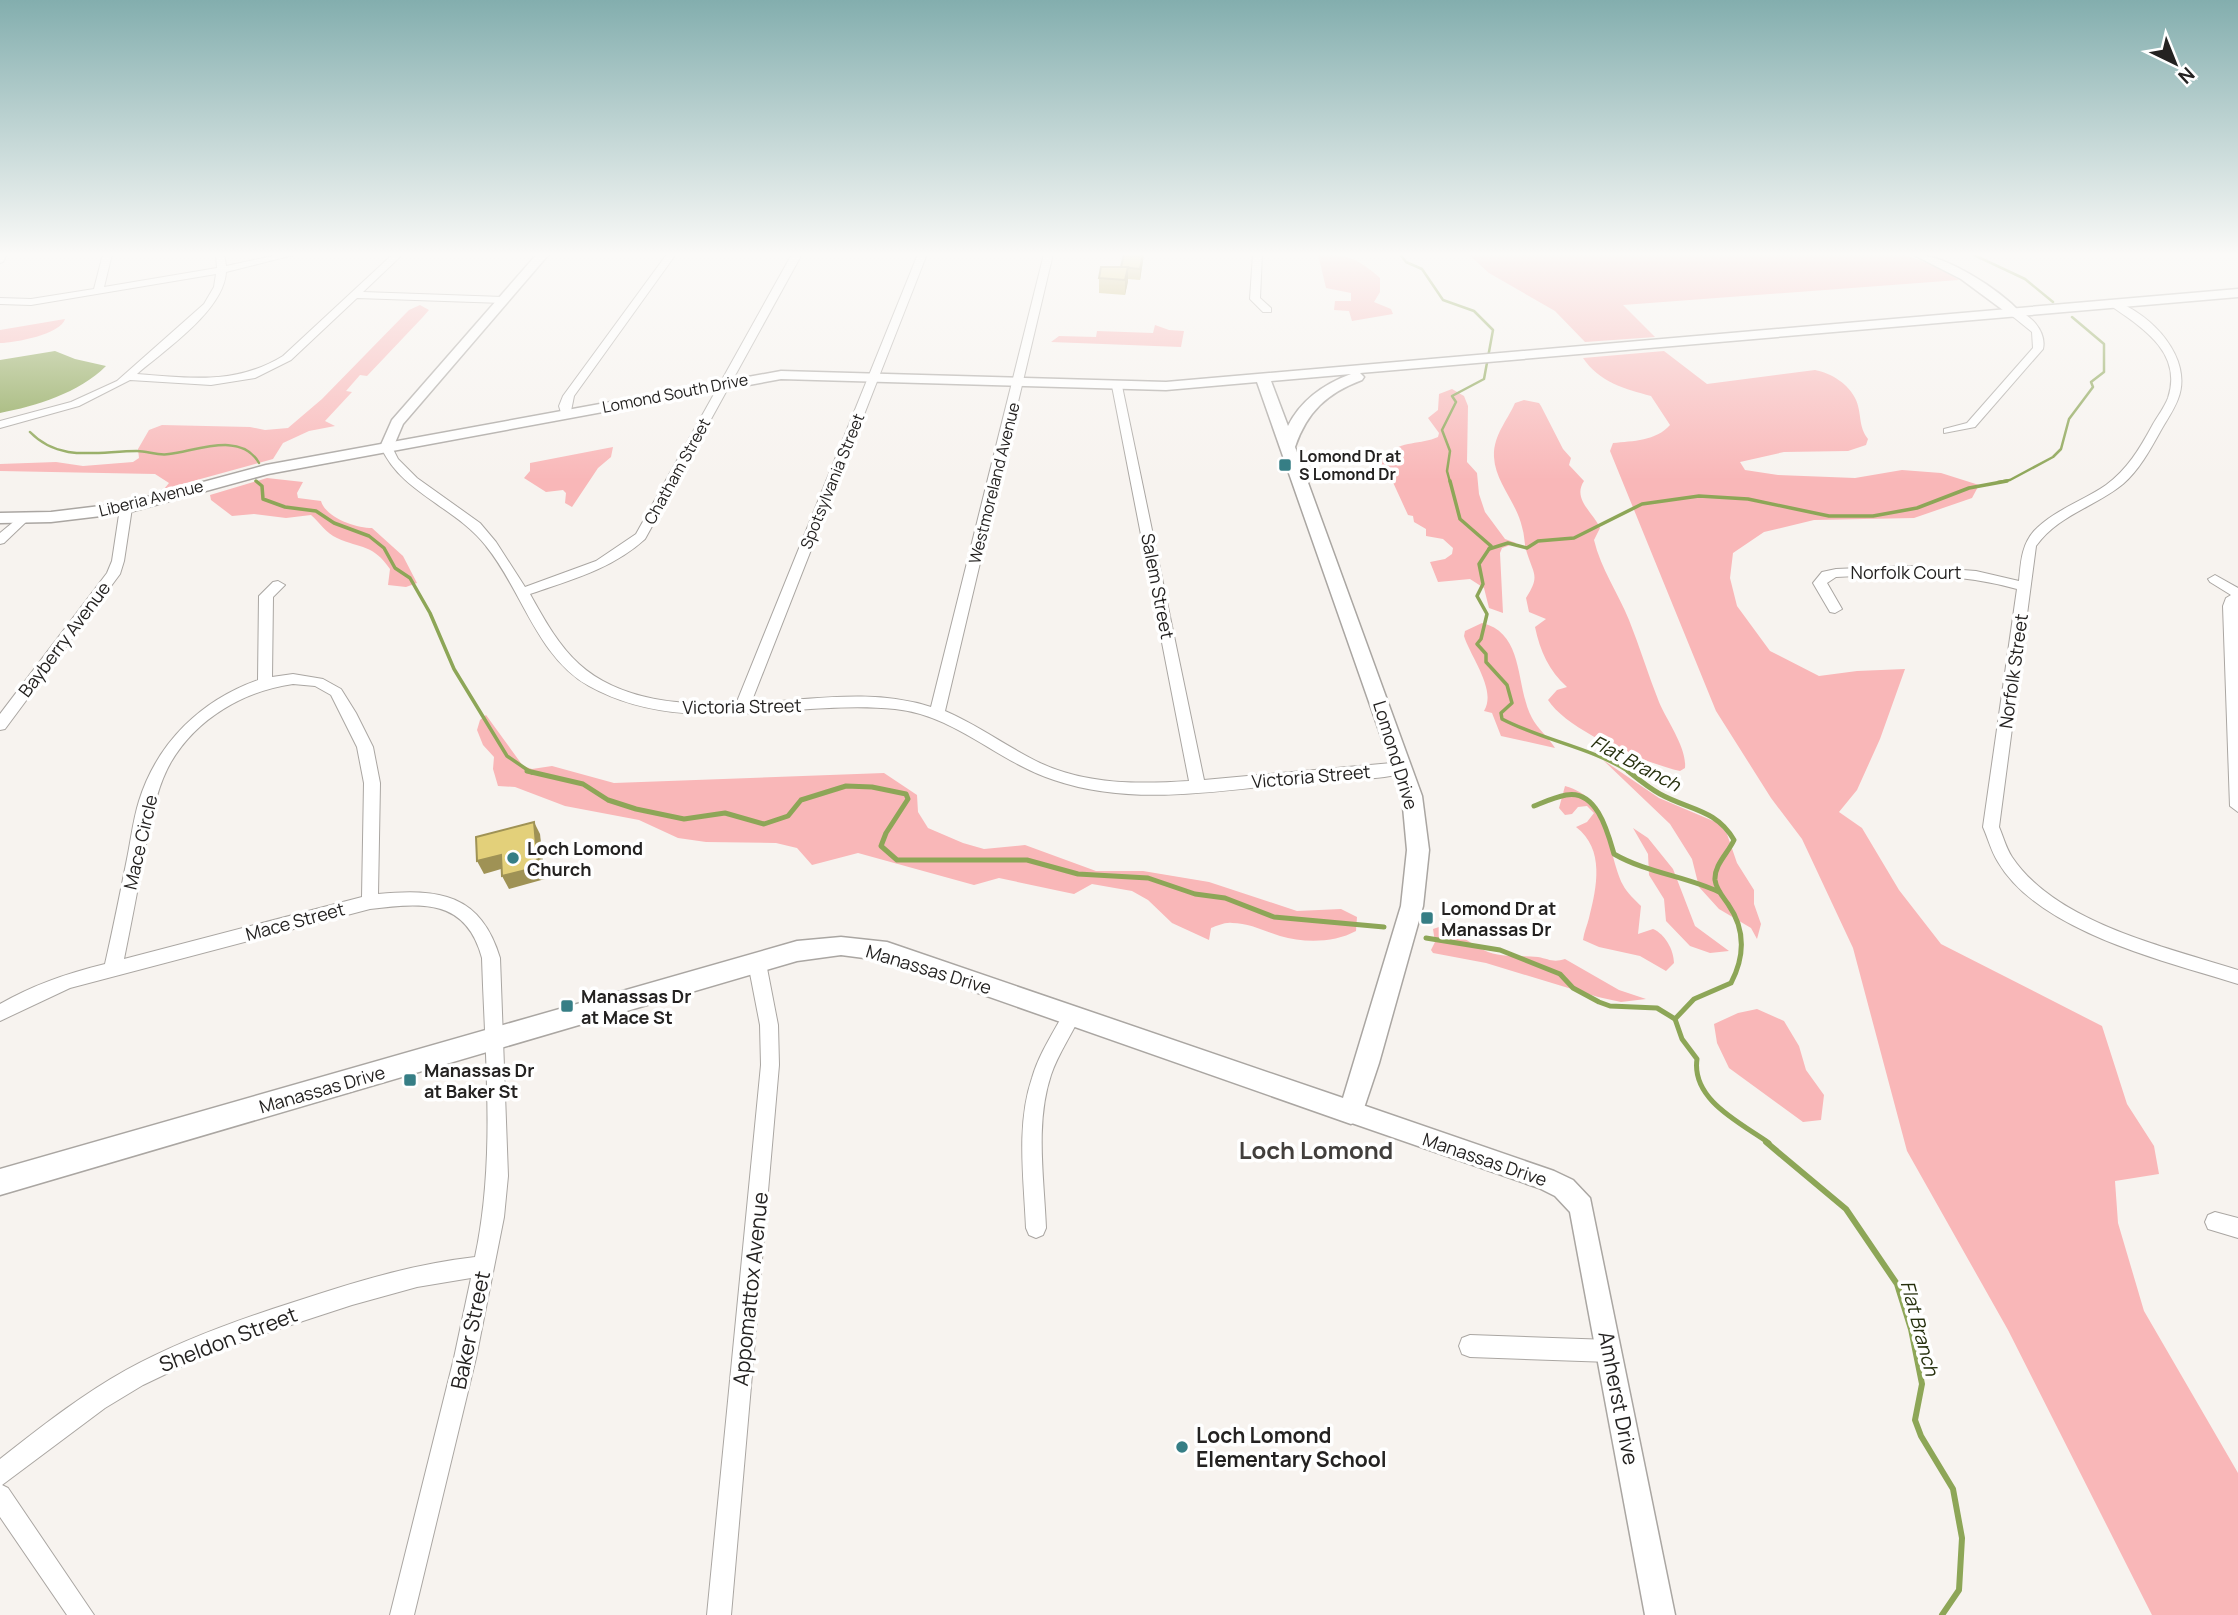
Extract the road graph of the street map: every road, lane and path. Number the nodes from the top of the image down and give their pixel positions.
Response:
1 (182, 329) edge
2 (317, 329) edge
3 (478, 329) edge
4 (617, 329) edge
5 (755, 329) edge
6 (893, 329) edge
7 (1031, 329) edge
8 (1827, 329) edge
9 (2035, 329) edge
10 (2150, 329) edge
11 (1401, 366) junction
12 (130, 377) junction
13 (874, 377) junction
14 (1263, 378) junction
15 (1018, 382) junction
16 (725, 384) junction
17 (1117, 386) junction
18 (566, 414) junction
19 (0, 425) edge
20 (1948, 432) dead end
21 (1288, 446) junction
22 (387, 447) junction
23 (259, 471) joint
24 (126, 508) junction
25 (0, 518) edge
26 (23, 518) junction
27 (0, 540) edge
28 (2215, 579) dead end
29 (278, 585) dead end
30 (2025, 587) junction
31 (523, 592) junction
32 (2238, 596) edge
33 (1835, 610) dead end
34 (265, 683) junction
35 (742, 708) junction
36 (937, 712) junction
37 (0, 725) edge
38 (1403, 768) junction
39 (1198, 786) junction
40 (2238, 806) edge
41 (370, 902) junction
42 (757, 963) junction
43 (113, 969) junction
44 (2238, 977) edge
45 (0, 1013) edge
46 (1071, 1016) junction
47 (494, 1039) junction
48 (1351, 1112) junction
49 (0, 1182) edge
50 (1564, 1188) joint
51 (2215, 1222) dead end
52 (1036, 1228) dead end
53 (2238, 1228) edge
54 (484, 1266) junction
55 (1470, 1346) dead end
56 (1611, 1351) junction
57 (0, 1474) edge
58 (0, 1496) edge
59 (82, 1615) edge
60 (402, 1615) edge
61 (719, 1615) edge
62 (1660, 1615) edge

1 - 12 street
2 - 12 street
3 - 22 street
4 - 18 street
5 - 16 street, Chatham Street
6 - 13 street, Spotsylvania Street
7 - 15 street, Westmoreland Avenue
8 - 11 main road
9 - 20 street
10 - 30 street, Norfolk Street
11 - 14 main road
11 - 21 main road
12 - 19 street
13 - 15 main road, Lomond South Drive
13 - 16 main road, Lomond South Drive
13 - 35 street, Spotsylvania Street
14 - 17 main road, Lomond South Drive
14 - 21 main road, Lomond Drive
15 - 17 main road, Lomond South Drive
15 - 36 street, Westmoreland Avenue
16 - 18 main road, Lomond South Drive
16 - 31 street, Chatham Street
17 - 39 street, Salem Street
18 - 22 main road, Lomond South Drive
21 - 38 main road, Lomond Drive
22 - 23 main road, Lomond South Drive
22 - 31 street, Victoria Street
23 - 24 main road, Liberia Avenue
24 - 26 main road, Liberia Avenue
24 - 37 street, Bayberry Avenue
25 - 26 main road, Liberia Avenue
26 - 27 street
28 - 32 street
29 - 34 street
30 - 33 street, Norfolk Court
30 - 44 street, Norfolk Street
31 - 35 street, Victoria Street
32 - 40 street
34 - 41 street, Mace Circle
34 - 43 street, Mace Circle
35 - 36 street, Victoria Street
36 - 39 street, Victoria Street
38 - 39 street, Victoria Street
38 - 48 main road, Lomond Drive
41 - 43 street, Mace Street
41 - 47 street, Mace Street
42 - 46 main road, Manassas Drive
42 - 47 main road, Manassas Drive
42 - 61 street, Appomattox Avenue
43 - 45 street, Mace Street
46 - 48 main road, Manassas Drive
46 - 52 street
47 - 49 main road, Manassas Drive
47 - 54 street, Baker Street
48 - 50 street, Manassas Drive
50 - 56 street, Amherst Drive
51 - 53 street
54 - 57 street, Sheldon Street
54 - 60 street, Baker Street
55 - 56 street
56 - 62 street, Amherst Drive
58 - 59 street

